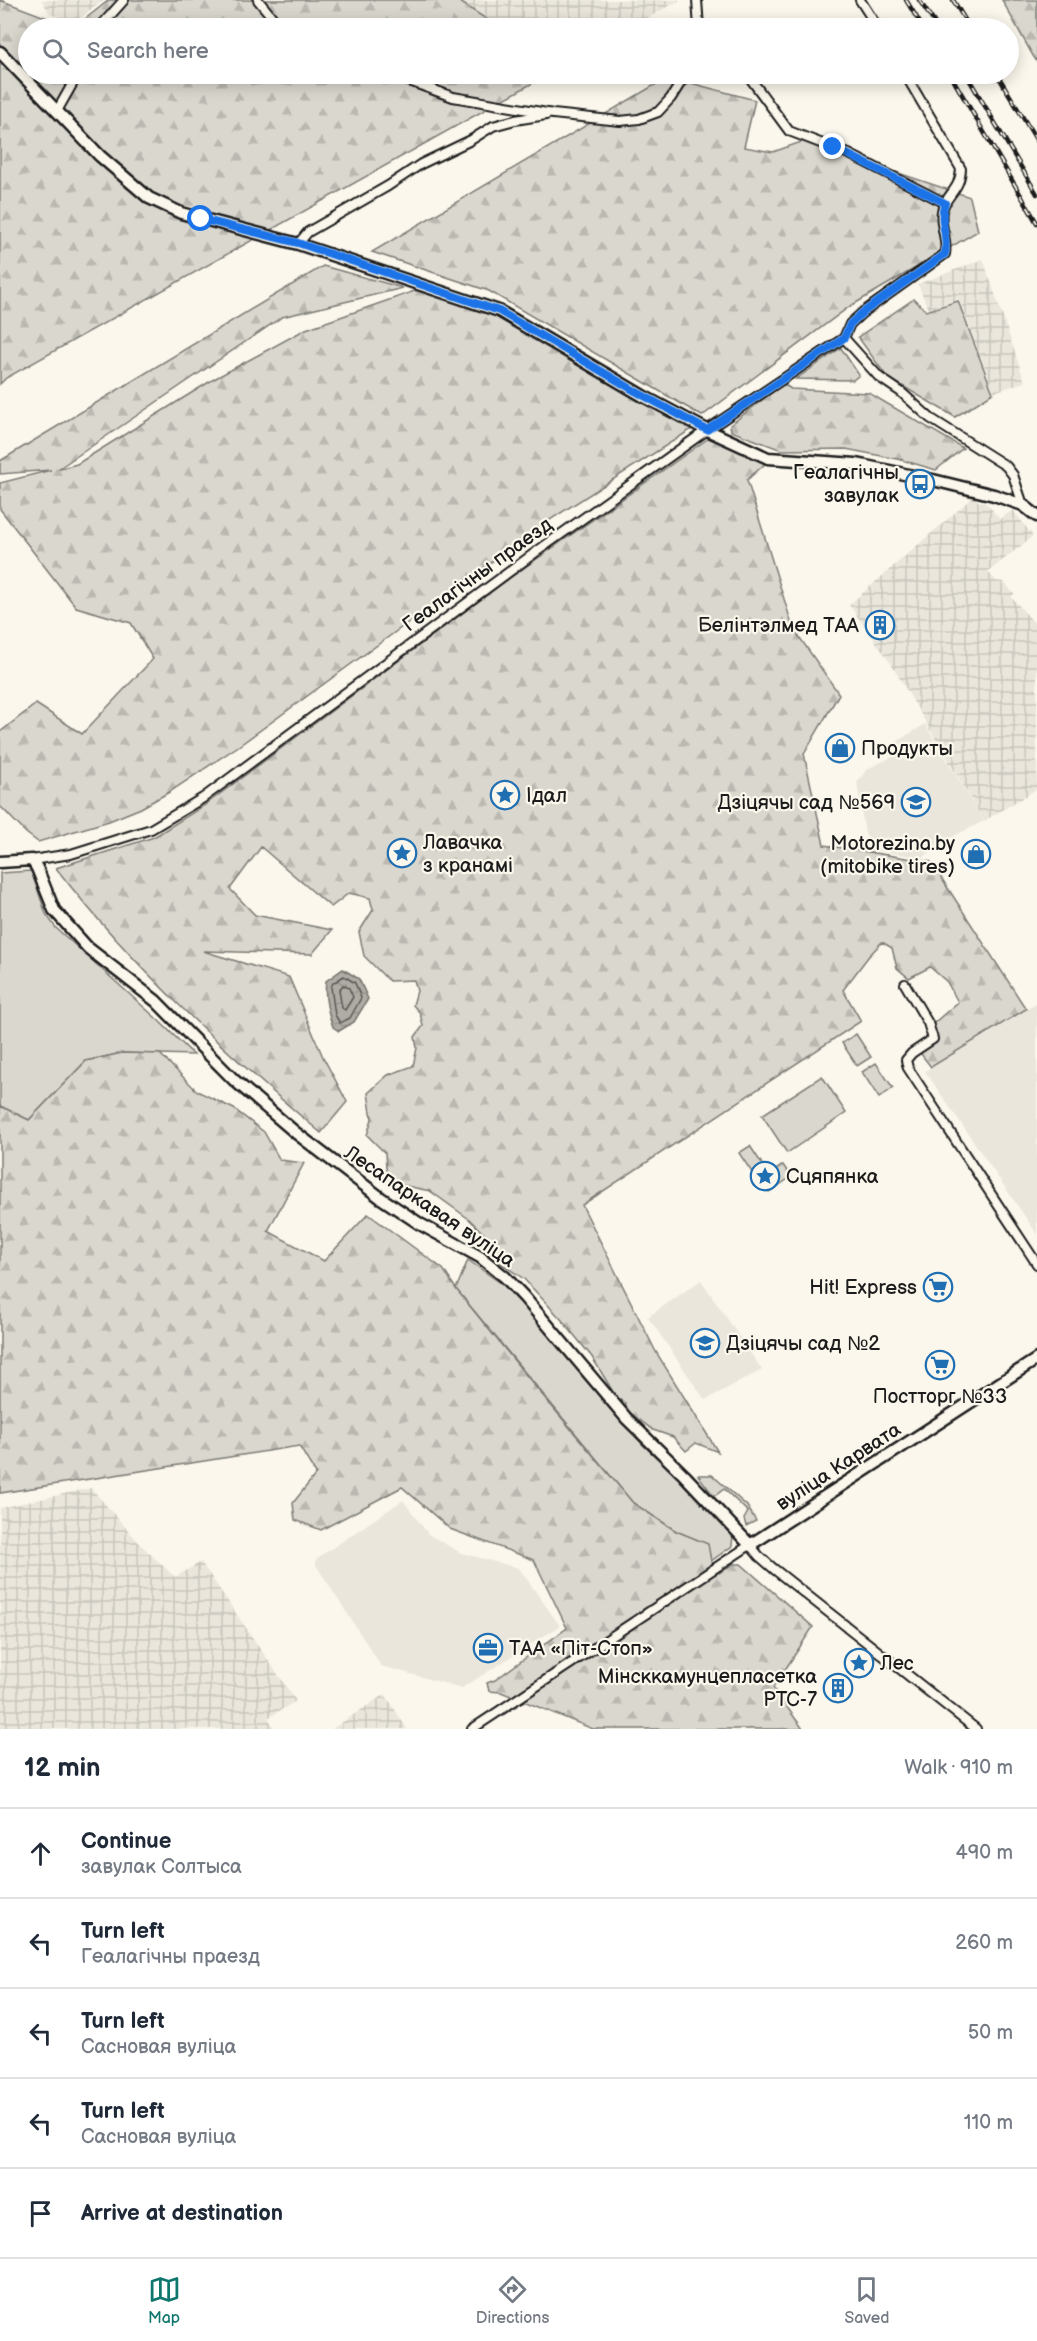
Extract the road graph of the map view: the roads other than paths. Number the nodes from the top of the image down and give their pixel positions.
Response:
1 (124, 0) edge
2 (258, 0) edge
3 (697, 0) edge
4 (860, 0) edge
5 (108, 18) edge
6 (273, 18) edge
7 (700, 18) edge
8 (872, 18) edge
9 (0, 52) edge
10 (18, 71) edge
11 (31, 84) edge
12 (72, 84) edge
13 (417, 84) edge
14 (679, 84) edge
15 (754, 84) edge
16 (911, 84) edge
17 (57, 111) junction
18 (553, 114) junction
19 (945, 203) junction
20 (298, 243) junction
21 (844, 338) junction
22 (707, 430) junction
23 (1023, 505) junction
24 (1037, 516) edge
25 (32, 860) junction
26 (0, 862) edge
27 (905, 984) dead end
28 (1037, 1264) edge
29 (1037, 1359) edge
30 (750, 1545) junction
31 (472, 1729) edge
32 (976, 1729) edge

1 - 5 street
2 - 6 street
3 - 7 street
4 - 8 street
9 - 10 street
11 - 17 street
12 - 17 street
13 - 18 street
14 - 18 street
15 - 19 street
16 - 19 street
17 - 20 street
18 - 20 street
19 - 21 street, Геалагічны праезд
20 - 22 street
21 - 22 street, Геалагічны праезд
21 - 23 street
22 - 23 street
22 - 25 street, Геалагічны праезд
23 - 24 street
25 - 26 street, Геалагічны праезд
25 - 30 street, Лесапаркавая вуліца
27 - 28 street
29 - 30 street, вуліца Карвата
30 - 31 street, вуліца Карвата
30 - 32 street

